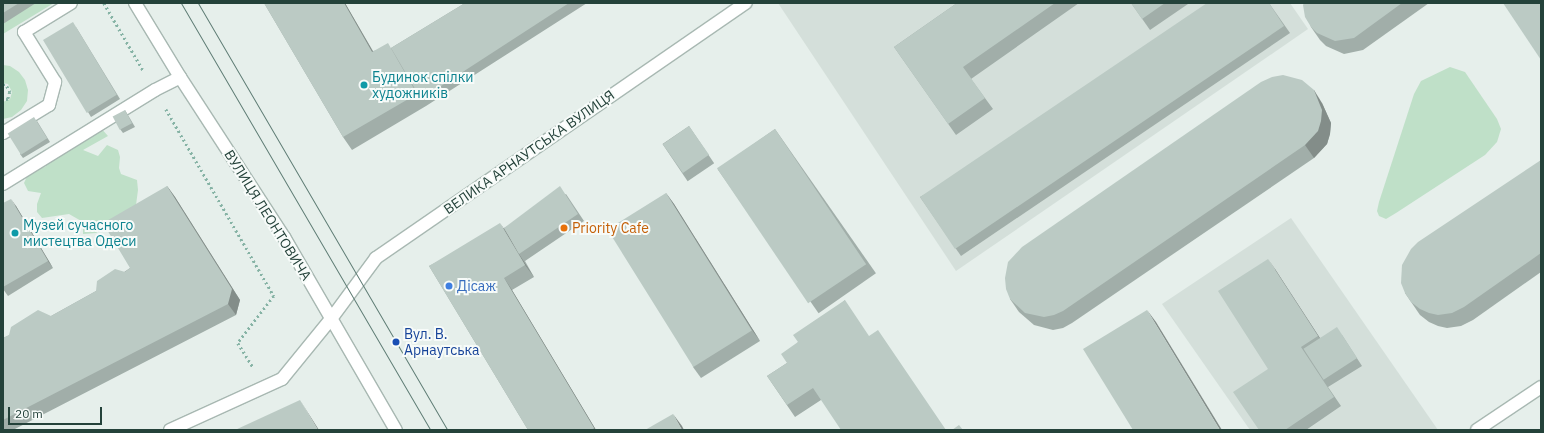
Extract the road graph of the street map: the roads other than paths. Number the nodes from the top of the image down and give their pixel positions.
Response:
1 (71, 3) edge
2 (135, 3) edge
3 (745, 3) edge
4 (180, 77) junction
5 (3, 133) edge
6 (3, 184) edge
7 (331, 320) junction
8 (1541, 387) edge
9 (170, 430) edge
10 (396, 430) edge
11 (1477, 430) edge

1 - 5 main road
2 - 4 main road, ВУЛИЦЯ ЛЕОНТОВИЧА
3 - 7 main road, ВЕЛИКА АРНАУТСЬКА ВУЛИЦЯ
4 - 6 main road
4 - 7 main road, ВУЛИЦЯ ЛЕОНТОВИЧА
7 - 9 main road, ВЕЛИКА АРНАУТСЬКА ВУЛИЦЯ
7 - 10 main road, ВУЛИЦЯ ЛЕОНТОВИЧА
8 - 11 main road

